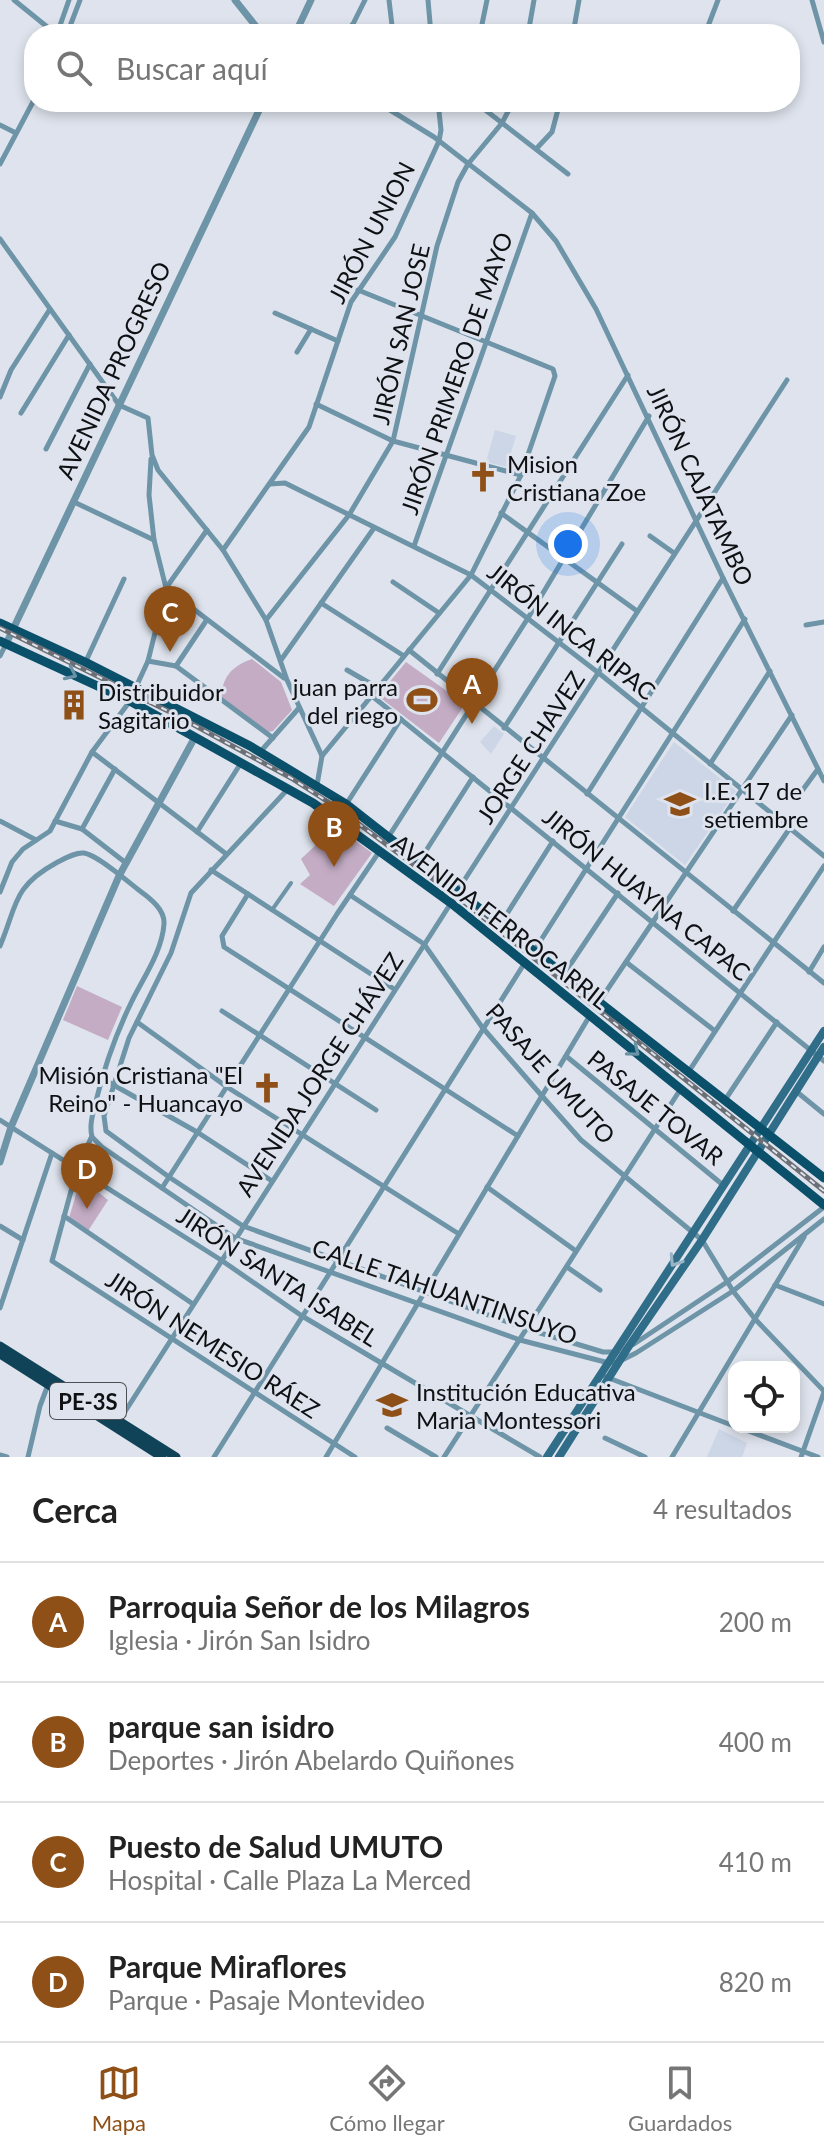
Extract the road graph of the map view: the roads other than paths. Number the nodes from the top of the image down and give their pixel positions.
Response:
1 (14, 0) edge
2 (69, 0) edge
3 (235, 0) edge
4 (311, 0) edge
5 (365, 0) edge
6 (389, 0) edge
7 (428, 0) edge
8 (487, 0) edge
9 (534, 0) edge
10 (579, 0) edge
11 (718, 0) edge
12 (812, 0) edge
13 (79, 1) edge
14 (44, 24) edge
15 (60, 24) edge
16 (71, 24) edge
17 (254, 24) edge
18 (300, 24) edge
19 (353, 24) edge
20 (392, 24) edge
21 (430, 24) edge
22 (482, 24) edge
23 (530, 24) edge
24 (575, 24) edge
25 (709, 24) edge
26 (824, 42) edge
27 (27, 112) edge
28 (258, 112) edge
29 (393, 112) edge
30 (439, 112) edge
31 (488, 112) edge
32 (508, 112) edge
33 (557, 112) edge
34 (502, 123) junction
35 (0, 125) edge
36 (16, 133) junction
37 (439, 141) junction
38 (536, 149) junction
39 (0, 164) edge
40 (468, 164) junction
41 (568, 174) dead end
42 (532, 213) junction
43 (0, 239) edge
44 (358, 290) junction
45 (50, 309) junction
46 (275, 313) dead end
47 (421, 316) junction
48 (311, 329) junction
49 (69, 335) junction
50 (338, 341) junction
51 (486, 343) junction
52 (297, 352) dead end
53 (90, 364) junction
54 (628, 374) junction
55 (787, 380) dead end
56 (0, 397) edge
57 (316, 404) junction
58 (119, 405) junction
59 (21, 413) dead end
60 (649, 416) junction
61 (393, 441) junction
62 (46, 449) dead end
63 (152, 455) junction
64 (448, 455) junction
65 (521, 475) junction
66 (270, 484) junction
67 (73, 501) junction
68 (501, 513) junction
69 (349, 515) junction
70 (698, 520) junction
71 (374, 528) junction
72 (207, 530) junction
73 (528, 532) junction
74 (650, 536) dead end
75 (154, 540) junction
76 (622, 544) dead end
77 (414, 546) junction
78 (223, 550) junction
79 (674, 553) junction
80 (565, 558) junction
81 (471, 575) junction
82 (723, 578) junction
83 (124, 579) dead end
84 (393, 582) dead end
85 (597, 582) junction
86 (166, 588) junction
87 (491, 590) junction
88 (321, 603) junction
89 (637, 611) junction
90 (439, 613) junction
91 (528, 618) junction
92 (745, 619) junction
93 (266, 620) junction
94 (206, 621) junction
95 (824, 622) edge
96 (0, 623) edge
97 (806, 625) dead end
98 (13, 627) junction
99 (3, 642) edge
100 (559, 643) junction
101 (409, 650) junction
102 (0, 656) edge
103 (404, 656) junction
104 (148, 661) junction
105 (280, 661) junction
106 (85, 662) junction
107 (176, 666) junction
108 (347, 670) dead end
109 (770, 671) junction
110 (437, 674) junction
111 (600, 674) junction
112 (287, 680) junction
113 (136, 687) junction
114 (378, 688) junction
115 (372, 696) junction
116 (130, 701) junction
117 (473, 703) junction
118 (299, 708) junction
119 (640, 708) junction
120 (792, 714) junction
121 (401, 719) junction
122 (504, 728) junction
123 (673, 734) junction
124 (195, 737) junction
125 (273, 738) junction
126 (442, 751) junction
127 (92, 752) junction
128 (260, 752) junction
129 (322, 756) junction
130 (543, 759) junction
131 (241, 763) junction
132 (710, 764) junction
133 (115, 769) junction
134 (818, 769) junction
135 (474, 776) junction
136 (824, 781) edge
137 (317, 786) junction
138 (288, 789) junction
139 (741, 790) junction
140 (587, 794) junction
141 (799, 795) dead end
142 (159, 803) junction
143 (346, 804) junction
144 (511, 807) junction
145 (619, 820) junction
146 (0, 821) edge
147 (55, 821) junction
148 (790, 828) junction
149 (82, 829) junction
150 (197, 832) junction
151 (389, 836) junction
152 (36, 840) junction
153 (553, 841) junction
154 (380, 852) junction
155 (225, 853) junction
156 (824, 856) edge
157 (420, 860) junction
158 (126, 863) junction
159 (824, 866) edge
160 (587, 869) junction
161 (211, 870) junction
162 (687, 874) junction
163 (119, 876) junction
164 (291, 883) dead end
165 (458, 890) junction
166 (0, 892) edge
167 (618, 893) junction
168 (248, 894) junction
169 (350, 895) junction
170 (451, 903) junction
171 (272, 910) junction
172 (733, 911) junction
173 (653, 922) junction
174 (501, 923) junction
175 (319, 942) junction
176 (773, 943) junction
177 (424, 944) junction
178 (0, 946) edge
179 (824, 947) edge
180 (534, 951) junction
181 (626, 962) junction
182 (525, 963) junction
183 (809, 972) junction
184 (564, 975) junction
185 (824, 983) edge
186 (289, 988) junction
187 (394, 989) junction
188 (740, 993) junction
189 (599, 1003) junction
190 (222, 1011) dead end
191 (590, 1016) junction
192 (137, 1022) junction
193 (777, 1022) junction
194 (482, 1027) junction
195 (715, 1031) junction
196 (824, 1031) edge
197 (259, 1035) junction
198 (364, 1036) junction
199 (824, 1047) edge
200 (566, 1056) junction
201 (818, 1056) edge
202 (689, 1072) junction
203 (103, 1079) junction
204 (334, 1083) junction
205 (114, 1085) junction
206 (227, 1087) junction
207 (446, 1088) junction
208 (680, 1089) junction
209 (796, 1091) junction
210 (542, 1096) junction
211 (725, 1100) junction
212 (376, 1110) dead end
213 (824, 1114) edge
214 (0, 1120) edge
215 (11, 1127) junction
216 (654, 1129) junction
217 (197, 1132) junction
218 (764, 1132) junction
219 (302, 1133) junction
220 (518, 1136) junction
221 (92, 1137) junction
222 (754, 1148) junction
223 (52, 1153) junction
224 (0, 1162) edge
225 (77, 1169) junction
226 (625, 1176) junction
227 (169, 1177) junction
228 (824, 1178) edge
229 (272, 1181) junction
230 (384, 1186) junction
231 (724, 1186) junction
232 (487, 1187) junction
233 (162, 1188) junction
234 (824, 1206) edge
235 (64, 1216) junction
236 (824, 1219) edge
237 (0, 1226) edge
238 (243, 1226) junction
239 (693, 1233) junction
240 (807, 1233) junction
241 (459, 1234) junction
242 (235, 1238) junction
243 (23, 1240) junction
244 (702, 1240) junction
245 (576, 1251) junction
246 (221, 1260) junction
247 (338, 1260) junction
248 (567, 1267) junction
249 (330, 1272) junction
250 (727, 1282) junction
251 (775, 1285) junction
252 (600, 1290) dead end
253 (425, 1291) junction
254 (733, 1291) junction
255 (418, 1303) junction
256 (193, 1304) junction
257 (824, 1304) edge
258 (0, 1308) edge
259 (302, 1316) junction
260 (755, 1319) junction
261 (527, 1329) junction
262 (171, 1339) junction
263 (520, 1340) junction
264 (0, 1346) edge
265 (627, 1349) junction
266 (616, 1352) junction
267 (0, 1354) edge
268 (614, 1362) junction
269 (382, 1364) junction
270 (604, 1376) junction
271 (50, 1381) junction
272 (824, 1391) edge
273 (254, 1393) junction
274 (699, 1412) junction
275 (470, 1416) junction
276 (728, 1423) edge
277 (117, 1424) junction
278 (387, 1428) dead end
279 (752, 1433) edge
280 (605, 1438) dead end
281 (334, 1444) junction
282 (802, 1454) edge
283 (0, 1455) edge
284 (7, 1457) edge
285 (28, 1457) edge
286 (162, 1457) edge
287 (176, 1457) edge
288 (214, 1457) edge
289 (326, 1457) edge
290 (355, 1457) edge
291 (436, 1457) edge
292 (444, 1457) edge
293 (540, 1457) edge
294 (547, 1457) edge
295 (559, 1457) edge
296 (645, 1457) edge
297 (672, 1457) edge
298 (818, 1457) edge

1 - 14 street
2 - 15 street
3 - 17 street
4 - 18 street
5 - 19 street
6 - 20 street
7 - 21 street
8 - 22 street
9 - 23 street
10 - 24 street
11 - 25 street
12 - 26 street
13 - 16 street
27 - 36 street
28 - 58 street, AVENIDA PROGRESO
29 - 37 street, JIRÓN CAJATAMBO
30 - 37 street
31 - 34 street
32 - 34 street, JIRÓN SAN JOSE
33 - 38 street
34 - 38 street
34 - 40 street, JIRÓN SAN JOSE
35 - 36 street
36 - 39 street
37 - 40 street, JIRÓN CAJATAMBO
37 - 44 street, JIRÓN UNION
38 - 41 street
40 - 42 street, JIRÓN CAJATAMBO
40 - 47 street, JIRÓN SAN JOSE
42 - 51 street, JIRÓN PRIMERO DE MAYO
42 - 54 street, JIRÓN CAJATAMBO
43 - 45 street
44 - 47 street
44 - 50 street, JIRÓN UNION
45 - 49 street
45 - 56 street
46 - 48 street
47 - 51 street
47 - 61 street, JIRÓN SAN JOSE
48 - 50 street
48 - 52 street
49 - 53 street
49 - 59 street
50 - 57 street, JIRÓN UNION
51 - 64 street, JIRÓN PRIMERO DE MAYO
51 - 65 street
53 - 58 street
53 - 62 street
54 - 60 street, JIRÓN CAJATAMBO
54 - 73 street
55 - 70 street, JORGE CHAVEZ
57 - 61 street
57 - 66 street, JIRÓN UNION
58 - 63 street
58 - 67 street, AVENIDA PROGRESO
60 - 70 street, JIRÓN CAJATAMBO
60 - 80 street
61 - 64 street
61 - 69 street, JIRÓN SAN JOSE
63 - 72 street
63 - 75 street
64 - 65 street
64 - 77 street, JIRÓN PRIMERO DE MAYO
65 - 68 street
66 - 69 street, JIRÓN INCA RIPAC
66 - 78 street, JIRÓN UNION
67 - 75 street
67 - 98 street, AVENIDA PROGRESO
68 - 73 street
68 - 81 street
69 - 71 street, JIRÓN INCA RIPAC
69 - 93 street, JIRÓN SAN JOSE
70 - 79 street, JORGE CHAVEZ
70 - 82 street, JIRÓN CAJATAMBO
71 - 77 street, JIRÓN INCA RIPAC
71 - 88 street
72 - 78 street
72 - 86 street
73 - 80 street
73 - 87 street
74 - 79 street
75 - 86 street
76 - 85 street
77 - 81 street, JIRÓN INCA RIPAC
78 - 93 street
79 - 89 street, JORGE CHAVEZ
80 - 85 street
80 - 91 street
81 - 87 street, JIRÓN INCA RIPAC
81 - 90 street
82 - 92 street, JIRÓN CAJATAMBO
82 - 119 street
83 - 106 street
84 - 90 street
85 - 89 street
85 - 100 street
86 - 94 street
86 - 104 street
87 - 91 street, JIRÓN INCA RIPAC
87 - 110 street
88 - 103 street
88 - 105 street
89 - 111 street, JORGE CHAVEZ
90 - 101 street
91 - 100 street, JIRÓN INCA RIPAC
91 - 117 street
92 - 109 street, JIRÓN CAJATAMBO
92 - 123 street
93 - 105 street
94 - 107 street
94 - 112 street
95 - 97 street
96 - 98 main road, AVENIDA FERROCARRIL
98 - 99 street, AVENIDA PROGRESO
98 - 106 main road, AVENIDA FERROCARRIL
99 - 102 street, AVENIDA PROGRESO
99 -> 116 main road, AVENIDA FERROCARRIL
100 - 111 street, JIRÓN INCA RIPAC
100 - 122 street
101 - 103 street
101 - 110 street
103 - 114 street
104 - 107 street
104 - 113 street
105 - 112 street
106 - 113 main road, AVENIDA FERROCARRIL
107 - 125 street
108 - 114 street
109 - 120 street, JIRÓN CAJATAMBO
109 - 132 street
110 - 117 street
111 - 119 street, JIRÓN INCA RIPAC
111 - 130 street, JORGE CHAVEZ
112 - 118 street
113 - 128 main road, AVENIDA FERROCARRIL
114 - 115 street
115 - 121 street, JIRÓN HUAYNA CAPAC
115 - 129 street
116 - 124 main road, AVENIDA FERROCARRIL
116 - 127 street
117 - 122 street
117 - 126 street
118 - 125 street
118 - 129 street
119 - 123 street, JIRÓN INCA RIPAC
119 - 140 street
120 - 134 street, JIRÓN CAJATAMBO
120 - 139 street
121 - 126 street, JIRÓN HUAYNA CAPAC
121 - 143 street
122 - 130 street
123 - 132 street, JIRÓN INCA RIPAC
123 - 145 street
124 - 131 main road, AVENIDA FERROCARRIL
124 - 142 street
125 - 128 street
126 - 135 street, JIRÓN HUAYNA CAPAC
126 - 151 street
127 - 133 street
127 - 147 street
128 - 137 main road, AVENIDA FERROCARRIL
129 - 137 street
130 - 140 street
130 - 144 street, JORGE CHAVEZ
131 - 138 main road, AVENIDA FERROCARRIL
131 - 150 street
132 - 139 street, JIRÓN INCA RIPAC
133 - 142 street
133 - 149 street
134 - 136 street, JIRÓN CAJATAMBO
134 - 141 street
135 - 144 street, JIRÓN HUAYNA CAPAC
135 - 157 street
137 - 143 main road, AVENIDA FERROCARRIL
138 - 154 main road, AVENIDA FERROCARRIL
138 - 155 street
139 - 148 street, JIRÓN INCA RIPAC
139 - 162 street
140 - 145 street
142 - 150 street
142 - 158 street
143 - 151 main road, AVENIDA FERROCARRIL
144 - 153 street, JIRÓN HUAYNA CAPAC
144 - 165 street, JORGE CHAVEZ
145 - 160 street
145 - 162 street
146 - 152 street
147 - 149 street
147 - 152 street
148 - 156 street, JIRÓN INCA RIPAC
148 - 172 street
149 - 158 street
150 - 155 street
151 - 157 main road, AVENIDA FERROCARRIL
152 - 166 street
153 - 160 street, JIRÓN HUAYNA CAPAC
153 - 174 street
154 - 169 street
154 - 170 main road, AVENIDA FERROCARRIL
155 - 161 street
157 - 165 main road, AVENIDA FERROCARRIL
158 - 163 street
159 - 176 street
160 - 167 street, JIRÓN HUAYNA CAPAC
160 - 180 street
161 - 168 street
161 - 192 street
162 - 172 street
162 - 173 street
163 - 178 street
163 - 203 street
163 - 215 street
164 - 171 street
165 - 174 main road, AVENIDA FERROCARRIL
167 - 173 street, JIRÓN HUAYNA CAPAC
167 - 184 street
168 - 171 street
168 - 186 street
169 - 175 street
169 - 177 street
170 - 177 street, AVENIDA JORGE CHÁVEZ
170 - 182 main road, AVENIDA FERROCARRIL
171 - 175 street
172 - 176 street
173 - 181 street
173 - 188 street, JIRÓN HUAYNA CAPAC
174 - 180 main road, AVENIDA FERROCARRIL
175 - 186 street
175 - 187 street
176 - 183 street
176 - 188 street
177 - 187 street, AVENIDA JORGE CHÁVEZ
177 - 194 street, PASAJE UMUTO
179 - 183 street
180 - 184 main road, AVENIDA FERROCARRIL
181 - 189 street
181 - 195 street
182 - 191 main road, AVENIDA FERROCARRIL
182 - 194 street
183 - 185 street
184 - 189 main road, AVENIDA FERROCARRIL
186 - 197 street
186 - 198 street
187 - 198 street, AVENIDA JORGE CHÁVEZ
188 - 193 street, JIRÓN HUAYNA CAPAC
188 - 195 street
189 - 202 main road, AVENIDA FERROCARRIL
190 - 197 street
191 - 200 street
191 -> 208 main road, AVENIDA FERROCARRIL
192 - 205 street
192 - 206 street
193 - 201 street, JIRÓN HUAYNA CAPAC
193 - 211 street
194 - 207 street
194 - 210 street, PASAJE UMUTO
195 - 202 street
196 - 201 main road
197 - 204 street
197 - 206 street
198 - 204 street, AVENIDA JORGE CHÁVEZ
198 - 207 street
199 - 201 main road
200 - 210 street
200 - 216 street, PASAJE TOVAR
201 - 209 main road
201 - 218 main road
202 - 211 main road, AVENIDA FERROCARRIL
203 - 205 street
203 - 221 street
204 - 212 street
204 - 219 street, AVENIDA JORGE CHÁVEZ
205 - 217 street
205 - 227 street, CALLE TAHUANTINSUYO
206 - 217 street
206 - 219 street
207 - 220 street
207 - 230 street
208 - 216 street
208 - 222 main road, AVENIDA FERROCARRIL
209 - 213 street
209 - 218 main road
210 - 220 street
210 - 226 street, PASAJE UMUTO
211 - 218 main road, AVENIDA FERROCARRIL
214 - 215 street, JIRÓN SANTA ISABEL
215 - 223 street, JIRÓN SANTA ISABEL
215 - 224 street
216 - 226 street
216 - 231 street, PASAJE TOVAR
217 - 227 street
217 - 229 street
218 - 222 main road
218 - 228 main road, AVENIDA FERROCARRIL
219 - 229 street, AVENIDA JORGE CHÁVEZ
219 - 230 street
220 - 232 street
221 - 225 street
221 - 233 street, CALLE TAHUANTINSUYO
222 - 231 main road
222 - 234 main road, AVENIDA FERROCARRIL
222 - 244 main road
223 - 225 street, JIRÓN SANTA ISABEL
223 - 243 street
225 - 235 street
225 - 246 street, JIRÓN SANTA ISABEL
226 - 239 street, PASAJE UMUTO
226 - 245 street
227 - 233 street
227 - 238 street, CALLE TAHUANTINSUYO
229 - 238 street, AVENIDA JORGE CHÁVEZ
230 - 241 street
230 - 247 street
231 - 239 main road
232 - 241 street
232 - 245 street
233 - 242 street, CALLE TAHUANTINSUYO
234 - 250 street, CALLE TAHUANTINSUYO
235 - 256 street
235 - 262 street, JIRÓN NEMESIO RÁEZ
236 - 240 street
237 - 243 street
238 - 242 street, AVENIDA JORGE CHÁVEZ
238 - 247 street, CALLE TAHUANTINSUYO
239 - 244 street, PASAJE UMUTO
239 -> 266 main road
240 - 251 street
240 - 254 street
241 - 253 street
242 - 246 street, AVENIDA JORGE CHÁVEZ
242 - 249 street, CALLE TAHUANTINSUYO
243 - 258 street
244 - 250 street, PASAJE UMUTO
244 - 265 main road
245 - 248 street
246 - 256 street, AVENIDA JORGE CHÁVEZ
246 - 259 street, JIRÓN SANTA ISABEL
247 - 249 street
247 - 253 street, CALLE TAHUANTINSUYO
248 - 252 street
248 - 261 street
249 - 255 street, CALLE TAHUANTINSUYO
249 - 259 street
250 - 254 street, PASAJE UMUTO
250 - 265 street, CALLE TAHUANTINSUYO
251 - 257 street
251 - 260 street
253 - 255 street
253 - 261 street, CALLE TAHUANTINSUYO
254 - 260 street, PASAJE UMUTO
254 - 268 street
255 - 263 street, CALLE TAHUANTINSUYO
255 - 269 street
256 - 262 street, AVENIDA JORGE CHÁVEZ
259 - 269 street, JIRÓN SANTA ISABEL
259 - 273 street
260 - 272 street, PASAJE UMUTO
260 - 274 street
261 - 263 street
261 - 266 street, CALLE TAHUANTINSUYO
262 - 273 street, JIRÓN NEMESIO RÁEZ
262 - 277 street, AVENIDA JORGE CHÁVEZ
263 - 268 street, CALLE TAHUANTINSUYO
263 - 275 street
264 - 271 highway, PE-3S
265 - 266 street, CALLE TAHUANTINSUYO
265 - 268 main road
266 - 268 main road
267 - 271 highway, PE-3S
268 - 270 main road
269 - 275 street, JIRÓN SANTA ISABEL
269 - 281 street
270 - 274 street
270 - 294 main road
270 - 295 main road
271 - 277 highway, PE-3S
271 - 285 street
272 - 282 street
273 - 281 street, JIRÓN NEMESIO RÁEZ
273 - 288 street
274 - 276 street
274 - 297 street
275 - 292 street
275 - 293 street, JIRÓN SANTA ISABEL
277 - 286 highway, PE-3S
277 - 287 highway, PE-3S
278 - 291 street
279 - 282 street
280 - 296 street
281 - 289 street
281 - 290 street, JIRÓN NEMESIO RÁEZ
282 - 298 street
283 - 284 street

